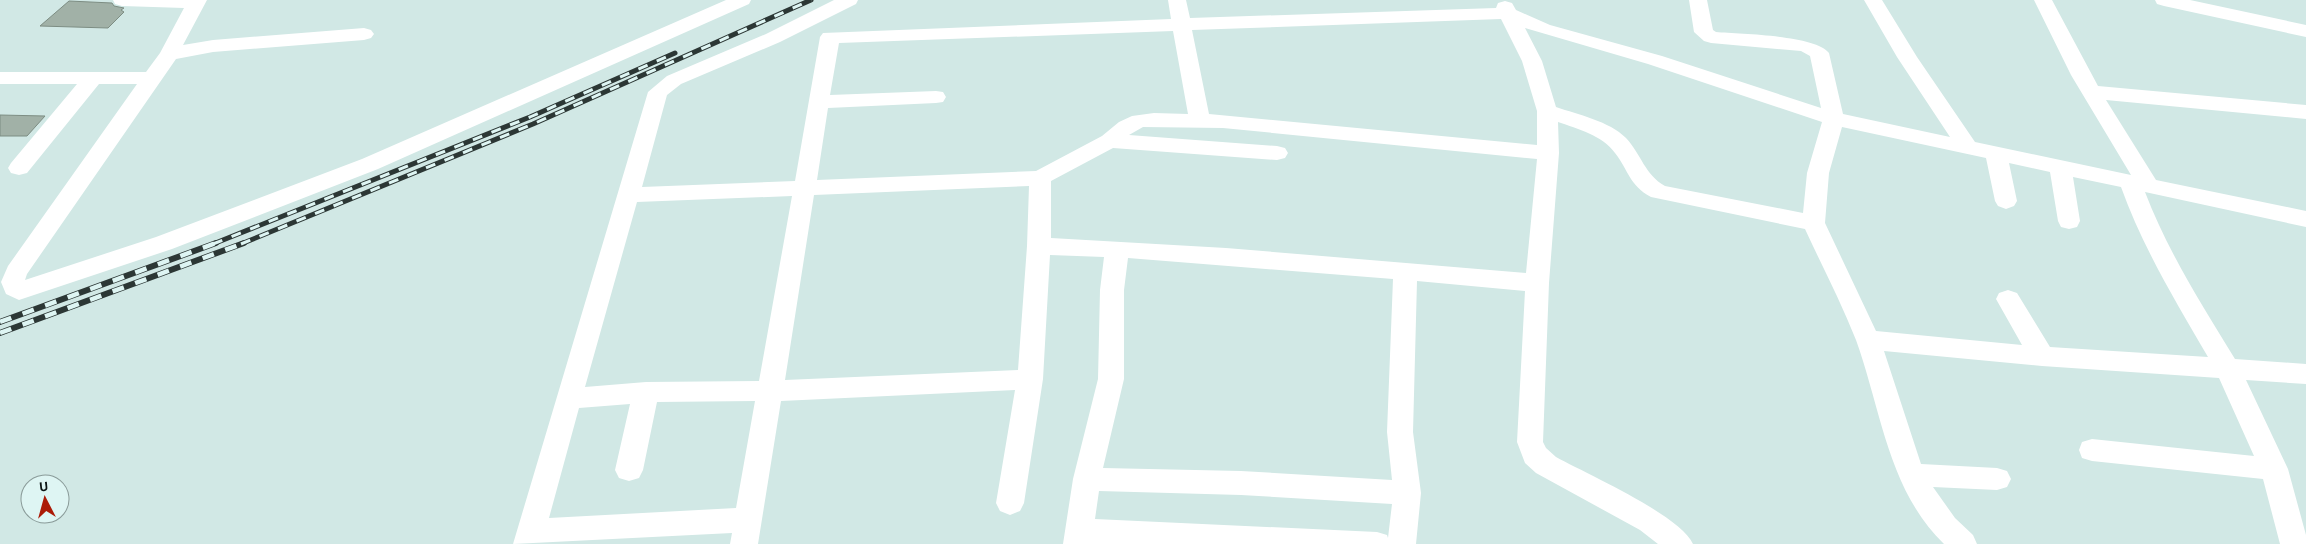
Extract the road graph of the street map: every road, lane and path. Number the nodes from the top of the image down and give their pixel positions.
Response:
1 (122, 0) edge
2 (742, 0) edge
3 (1178, 0) edge
4 (1698, 0) edge
5 (1872, 0) edge
6 (2043, 0) edge
7 (2164, 0) edge
8 (197, 1) edge
9 (841, 4) edge
10 (1505, 6) edge
11 (1181, 23) junction
12 (2306, 30) edge
13 (364, 34) dead end
14 (830, 36) junction
15 (773, 38) junction
16 (169, 54) junction
17 (94, 77) junction
18 (0, 78) edge
19 (152, 78) junction
20 (2092, 92) junction
21 (936, 98) dead end
22 (819, 102) junction
23 (1548, 111) junction
24 (2306, 112) edge
25 (1199, 119) junction
26 (1834, 119) junction
27 (1223, 121) junction
28 (1110, 141) junction
29 (1968, 148) junction
30 (1221, 149) junction
31 (1277, 153) dead end
32 (1548, 153) junction
33 (1996, 153) junction
34 (2060, 167) junction
35 (19, 168) dead end
36 (1040, 178) junction
37 (2139, 184) junction
38 (804, 189) junction
39 (629, 195) junction
40 (2006, 201) dead end
41 (2306, 219) edge
42 (2069, 221) dead end
43 (1814, 223) junction
44 (1039, 246) junction
45 (1117, 250) junction
46 (1405, 272) junction
47 (1537, 283) junction
48 (2008, 299) dead end
49 (1868, 340) junction
50 (2042, 356) junction
51 (2228, 369) junction
52 (2306, 374) edge
53 (1030, 379) junction
54 (770, 391) junction
55 (646, 392) junction
56 (570, 399) junction
57 (2092, 450) dead end
58 (629, 470) dead end
59 (2274, 470) junction
60 (1911, 475) junction
61 (1086, 479) junction
62 (1997, 479) dead end
63 (1406, 492) junction
64 (1010, 503) dead end
65 (746, 532) edge
66 (529, 538) edge
67 (1078, 538) edge
68 (1377, 544) edge
69 (1402, 544) edge
70 (1679, 544) edge
71 (1963, 544) edge
72 (2294, 544) edge

1 - 8 street
2 - 19 street
3 - 11 street
4 - 26 street
5 - 29 street
6 - 20 street
7 - 12 street
8 - 16 street
9 - 14 street
9 - 15 street
10 - 11 street
10 - 23 street
10 - 26 street
11 - 14 street
11 - 25 street
13 - 16 street
14 - 15 street
14 - 22 street
15 - 39 street
16 - 19 street
17 - 18 street
17 - 19 street
17 - 35 street
20 - 24 street
20 - 37 street
21 - 22 street
22 - 38 street
23 - 32 street
23 - 43 street
25 - 27 street
25 - 28 street
26 - 29 street
26 - 43 street
27 - 30 street
27 - 32 street
28 - 30 street
28 - 36 street
29 - 33 street
30 - 31 street
32 - 47 street
33 - 34 street
33 - 40 street
34 - 37 street
34 - 42 street
36 - 38 street
36 - 44 street
37 - 41 street
37 - 51 street
38 - 39 street
38 - 54 street
39 - 56 street
43 - 49 street
44 - 45 street
44 - 53 street
45 - 46 street
45 - 61 street
46 - 47 street
46 - 63 street
47 - 70 street
48 - 50 street
49 - 50 street
49 - 60 street
50 - 51 street
51 - 52 street
51 - 59 street
53 - 54 street
53 - 64 street
54 - 55 street
54 - 65 street
55 - 56 street
55 - 58 street
56 - 66 street
57 - 59 street
59 - 72 street
60 - 62 street
60 - 71 street
61 - 63 street
61 - 67 street
63 - 69 street
65 - 66 street
67 - 68 street

